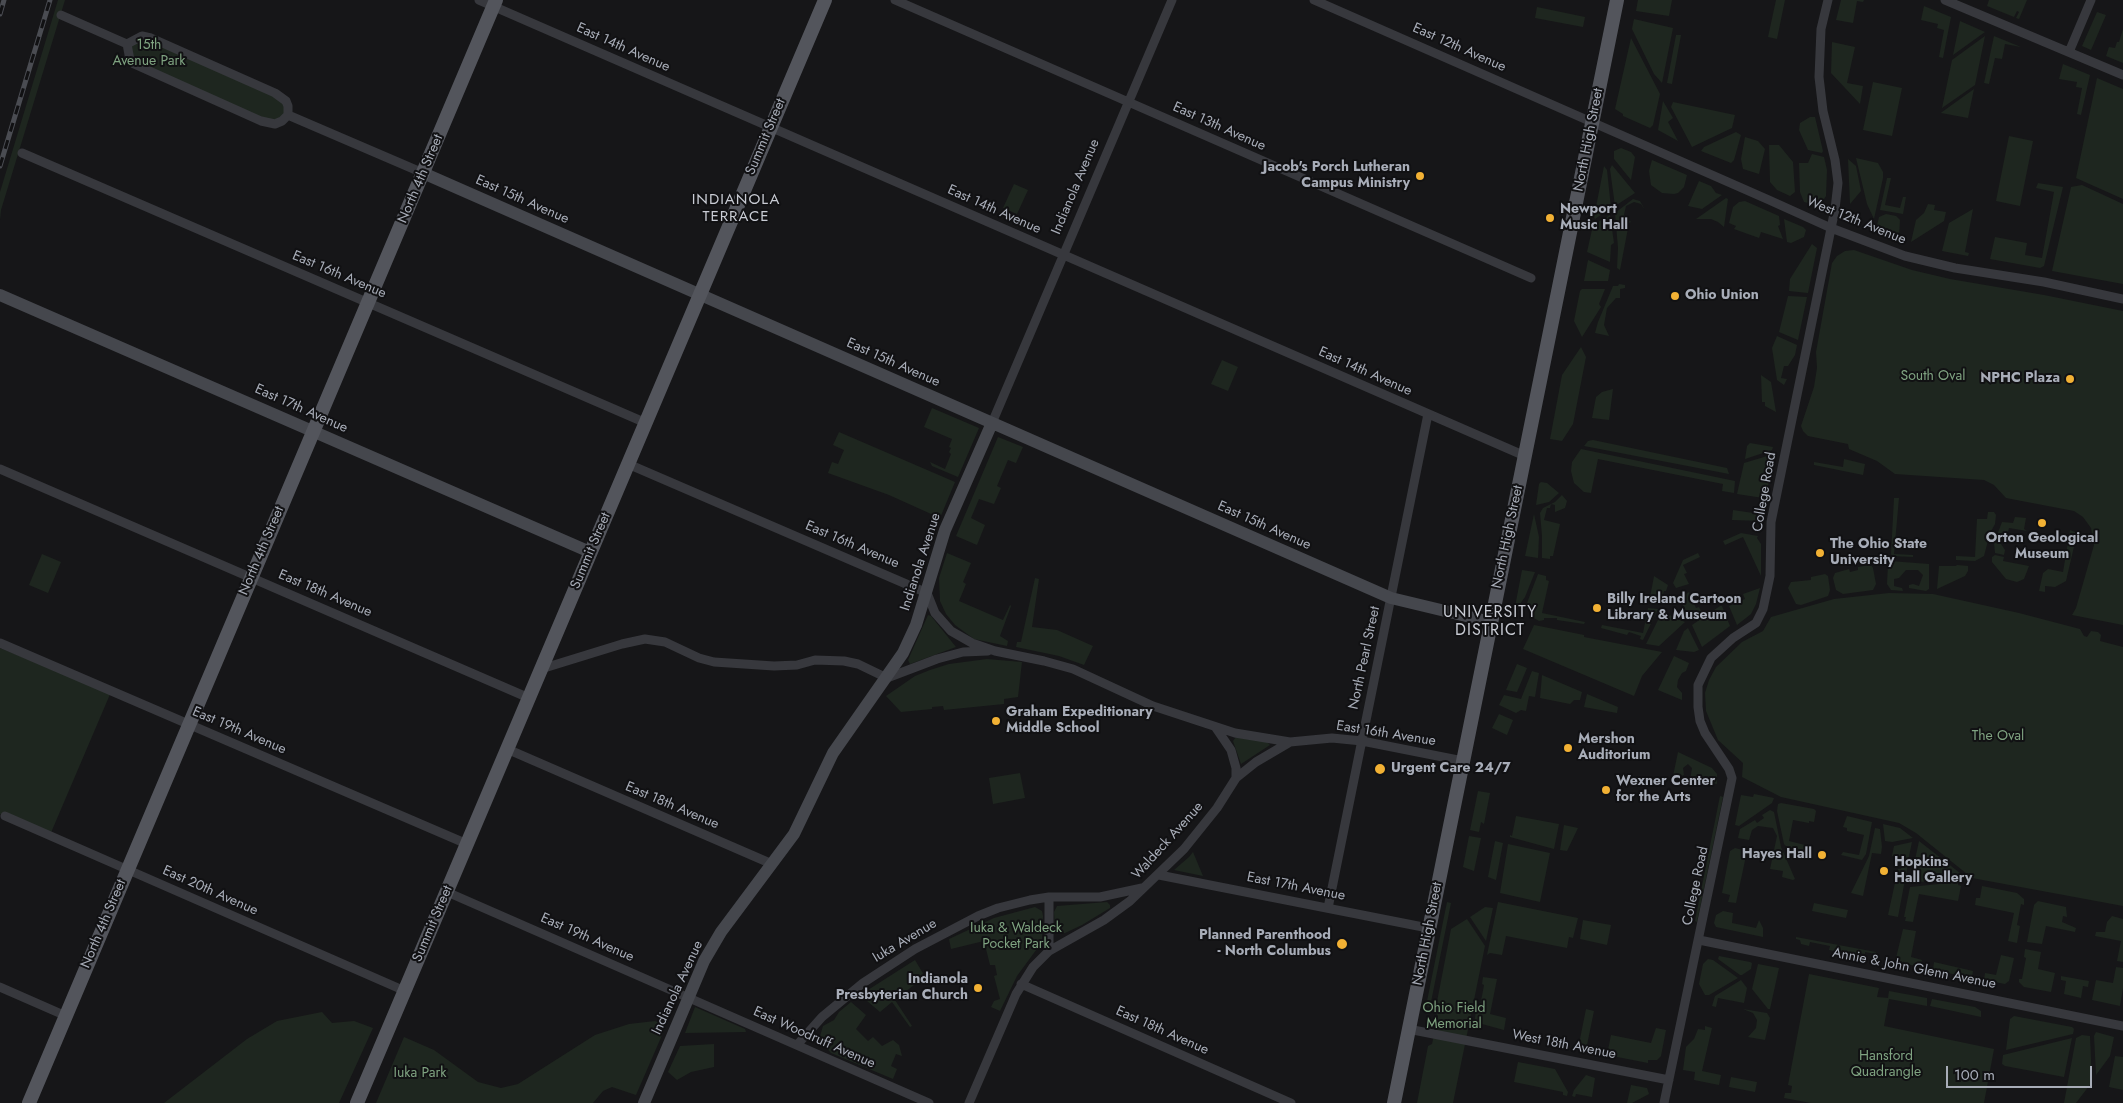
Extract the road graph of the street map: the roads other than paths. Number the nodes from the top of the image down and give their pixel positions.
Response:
1 (479, 0) edge
2 (825, 0) edge
3 (895, 0) edge
4 (1172, 0) edge
5 (1314, 0) edge
6 (1617, 0) edge
7 (1828, 0) edge
8 (1945, 0) edge
9 (2091, 0) edge
10 (495, 3) edge
11 (61, 15) dead end
12 (126, 44) junction
13 (2069, 52) junction
14 (2123, 75) edge
15 (1128, 102) junction
16 (288, 115) junction
17 (1593, 122) junction
18 (770, 127) junction
19 (22, 153) dead end
20 (423, 173) junction
21 (1831, 228) junction
22 (1064, 255) junction
23 (1531, 278) dead end
24 (699, 294) junction
25 (0, 295) edge
26 (2123, 299) edge
27 (368, 303) junction
28 (1428, 414) junction
29 (646, 423) junction
30 (992, 423) junction
31 (313, 431) junction
32 (1525, 456) junction
33 (628, 464) junction
34 (0, 469) edge
35 (590, 552) junction
36 (251, 578) junction
37 (927, 593) junction
38 (1391, 598) junction
39 (1491, 622) junction
40 (0, 643) edge
41 (995, 651) junction
42 (541, 669) junction
43 (887, 678) junction
44 (529, 698) junction
45 (189, 724) junction
46 (1216, 728) junction
47 (1362, 741) junction
48 (1290, 742) junction
49 (507, 749) junction
50 (1463, 761) junction
51 (1236, 778) junction
52 (4, 816) dead end
53 (467, 844) junction
54 (772, 864) junction
55 (127, 870) junction
56 (1159, 875) junction
57 (1147, 886) junction
58 (447, 892) junction
59 (1049, 897) junction
60 (1328, 908) junction
61 (1428, 928) junction
62 (1699, 940) junction
63 (1049, 950) junction
64 (1021, 984) junction
65 (0, 987) edge
66 (405, 991) junction
67 (688, 998) junction
68 (66, 1016) junction
69 (2123, 1026) edge
70 (1408, 1029) junction
71 (797, 1045) junction
72 (1669, 1080) junction
73 (645, 1099) edge
74 (29, 1103) edge
75 (357, 1103) edge
76 (929, 1103) edge
77 (969, 1103) edge
78 (1291, 1103) edge
79 (1394, 1103) edge
80 (1664, 1103) edge

1 - 10 street, East 14th Avenue
2 - 18 main road, Summit Street
3 - 15 street, East 13th Avenue
4 - 15 street, Indianola Avenue
5 - 17 street, East 12th Avenue
6 - 17 main road, North High Street
7 - 21 street, College Road
8 - 13 street
9 - 13 street
10 - 18 street, East 14th Avenue
10 - 20 main road, North 4th Street
11 - 12 street
12 - 16 street
12 - 16 street
13 - 14 street
15 - 22 street, Indianola Avenue
15 - 23 street, East 13th Avenue
16 - 20 street, East 15th Avenue
17 - 21 street, West 12th Avenue
17 - 32 main road, North High Street
18 - 22 street, East 14th Avenue
18 - 24 main road, Summit Street
19 - 27 street, East 16th Avenue
20 - 24 street, East 15th Avenue
20 - 27 main road, North 4th Street
21 - 26 street, West 12th Avenue
21 - 62 street, College Road
22 - 28 street, East 14th Avenue
22 - 30 street, Indianola Avenue
24 - 29 main road, Summit Street
24 - 30 street, East 15th Avenue
25 - 31 street, East 17th Avenue
27 - 29 street, East 16th Avenue
27 - 31 main road, North 4th Street
28 - 32 street, East 14th Avenue
28 - 38 street, North Pearl Street
29 - 33 main road, Summit Street
30 - 37 street, Indianola Avenue
30 - 38 street, East 15th Avenue
31 - 35 street, East 17th Avenue
31 - 36 main road, North 4th Street
32 - 39 main road, North High Street
33 - 35 main road, Summit Street
33 - 37 street, East 16th Avenue
34 - 36 street, East 18th Avenue
35 - 42 main road, Summit Street
36 - 44 street, East 18th Avenue
36 - 45 main road, North 4th Street
37 - 41 street, East 16th Avenue
37 - 43 street, Indianola Avenue
38 - 39 street, East 15th Avenue
38 - 47 street, North Pearl Street
39 - 50 main road, North High Street
40 - 45 street, East 19th Avenue
41 - 43 street
41 - 46 street, East 16th Avenue
42 - 43 street
42 - 44 main road, Summit Street
43 - 54 street, Indianola Avenue
44 - 49 main road, Summit Street
45 - 53 street, East 19th Avenue
45 - 55 main road, North 4th Street
46 - 48 street, East 16th Avenue
46 - 51 street
47 - 48 street, East 16th Avenue
47 - 50 street, East 16th Avenue
47 - 60 street, North Pearl Street
48 - 51 street, Waldeck Avenue
49 - 53 main road, Summit Street
49 - 54 street, East 18th Avenue
50 - 61 main road, North High Street
51 - 56 street, Waldeck Avenue
52 - 55 street, East 20th Avenue
53 - 58 main road, Summit Street
54 - 67 street, Indianola Avenue
55 - 66 street, East 20th Avenue
55 - 68 main road, North 4th Street
56 - 57 street, Waldeck Avenue
56 - 60 street, East 17th Avenue
57 - 59 street, Iuka Avenue
57 - 63 street, Waldeck Avenue
58 - 66 main road, Summit Street
58 - 67 street, East 19th Avenue
59 - 63 street
59 - 71 street, Iuka Avenue
60 - 61 street, East 17th Avenue
61 - 70 main road, North High Street
62 - 69 street, Annie & John Glenn Avenue
62 - 72 street, College Road
63 - 64 street, Waldeck Avenue
64 - 77 street, Waldeck Avenue
64 - 78 street, East 18th Avenue
65 - 68 street
66 - 75 main road, Summit Street
67 - 71 street, East Woodruff Avenue
67 - 73 street, Indianola Avenue
68 - 74 main road, North 4th Street
70 - 72 street, West 18th Avenue
70 - 79 main road, North High Street
71 - 76 street, East Woodruff Avenue
72 - 80 street, College Road

